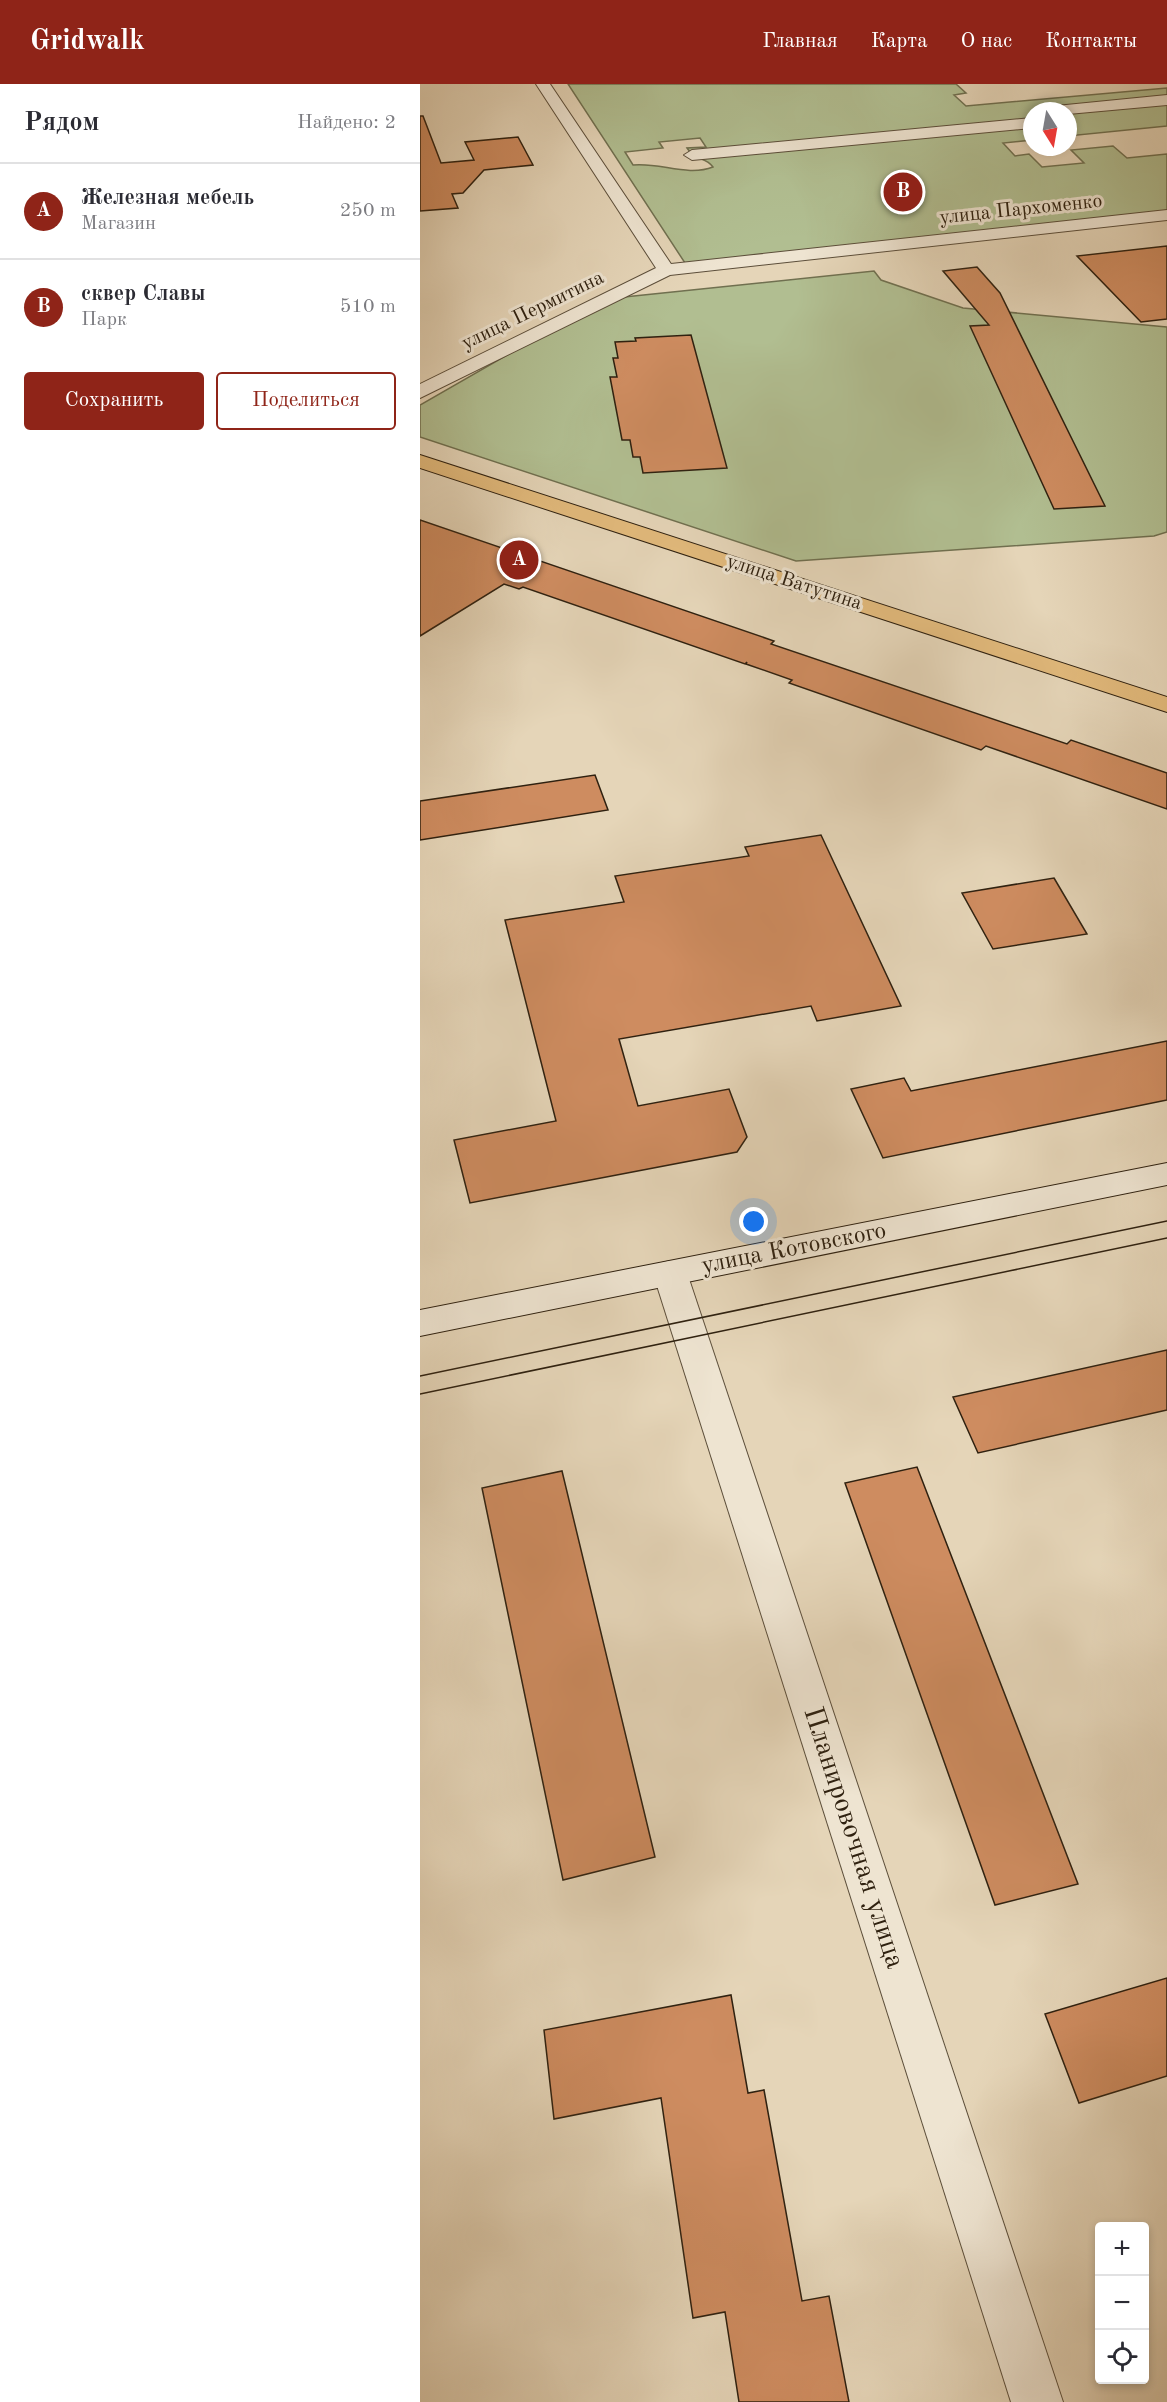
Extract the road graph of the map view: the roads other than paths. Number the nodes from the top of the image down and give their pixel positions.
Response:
1 (543, 84) edge
2 (1167, 100) edge
3 (1077, 109) edge
4 (1167, 110) edge
5 (1023, 114) edge
6 (1077, 118) edge
7 (1023, 124) edge
8 (1167, 215) edge
9 (666, 270) junction
10 (420, 392) edge
11 (420, 461) edge
12 (1167, 705) edge
13 (1167, 1174) edge
14 (670, 1274) junction
15 (420, 1323) edge
16 (1037, 2402) edge

1 - 9 street
2 - 3 street
4 - 6 street
5 - 7 street
8 - 9 street, улица Пархоменко
9 - 10 street, улица Пермитина
11 - 12 main road, улица Ватутина
13 - 14 street, улица Котовского
14 - 15 street, улица Котовского
14 - 16 street, Планировочная улица

